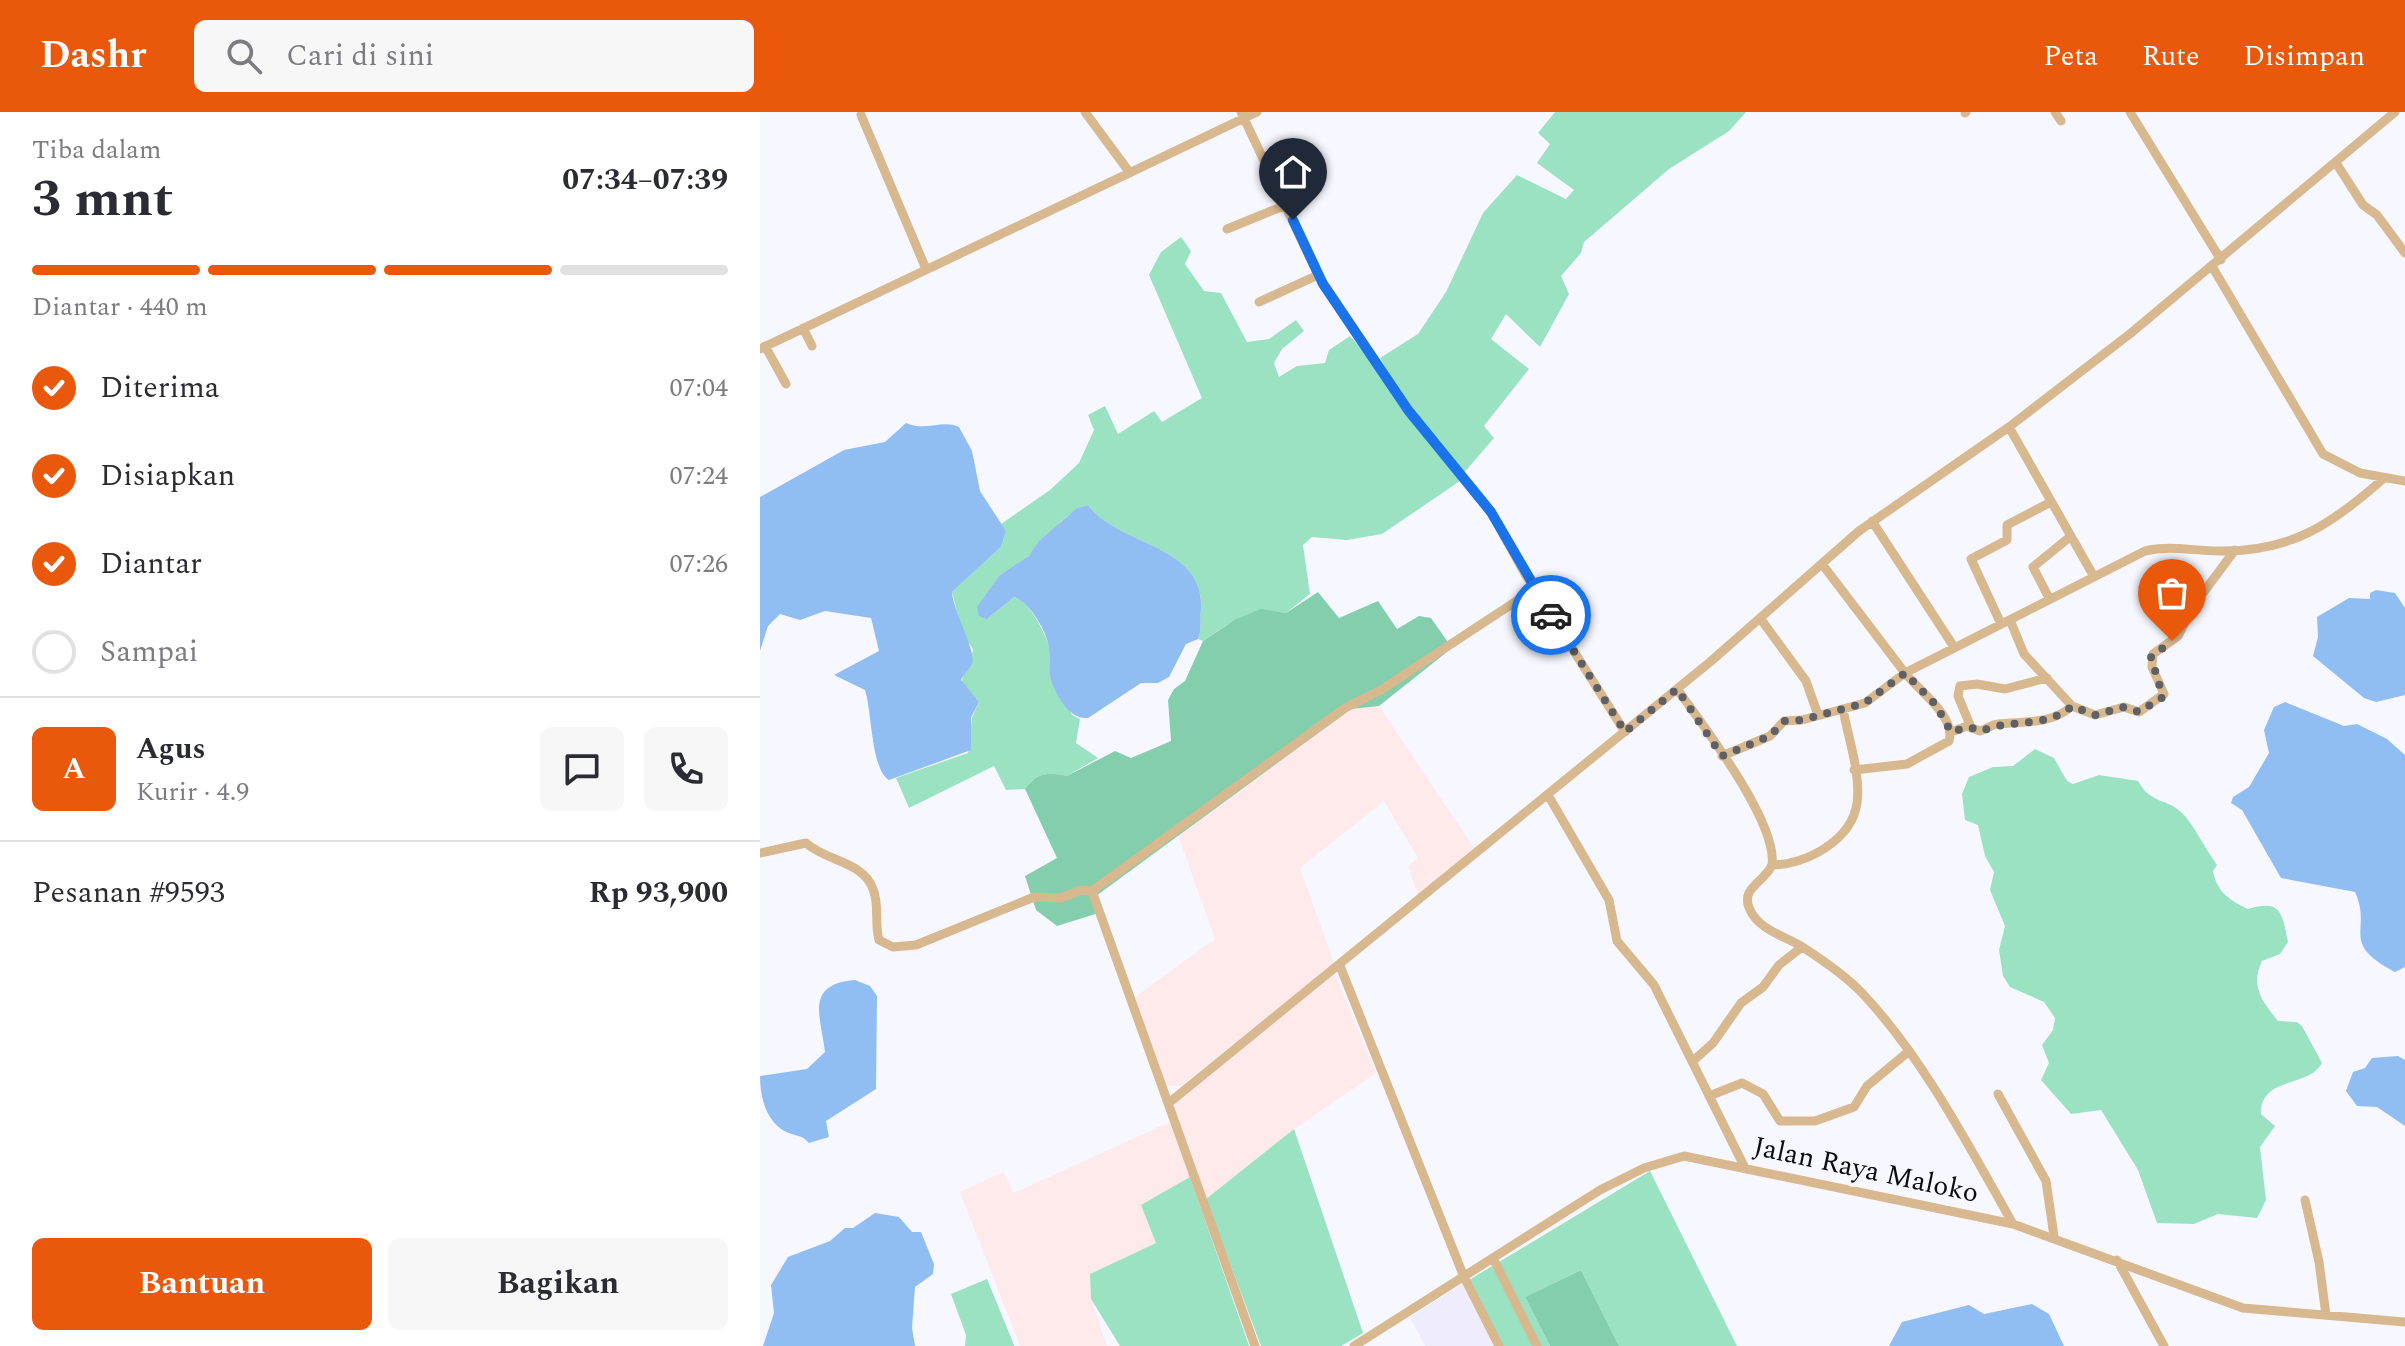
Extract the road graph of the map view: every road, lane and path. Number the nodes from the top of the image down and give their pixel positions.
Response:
1 (1085, 112) edge
2 (1257, 112) edge
3 (2130, 112) edge
4 (2395, 112) edge
5 (861, 115) dead end
6 (1243, 115) edge
7 (2336, 163) junction
8 (1130, 173) junction
9 (1286, 205) junction
10 (1227, 229) dead end
11 (2405, 253) edge
12 (2221, 260) junction
13 (2213, 268) junction
14 (926, 269) junction
15 (1318, 275) junction
16 (1259, 302) dead end
17 (803, 328) junction
18 (812, 346) dead end
19 (763, 348) edge
20 (786, 384) dead end
21 (2009, 427) junction
22 (2383, 479) junction
23 (2405, 481) edge
24 (2051, 502) junction
25 (1872, 521) junction
26 (2071, 536) junction
27 (2235, 550) junction
28 (1822, 564) junction
29 (2093, 575) junction
30 (1533, 586) junction
31 (2049, 598) junction
32 (1760, 618) junction
33 (2006, 622) junction
34 (1954, 647) junction
35 (1905, 673) junction
36 (2047, 678) junction
37 (1677, 689) junction
38 (2072, 706) junction
39 (1843, 709) junction
40 (1818, 715) junction
41 (1969, 727) junction
42 (1625, 732) junction
43 (1951, 732) junction
44 (1722, 756) junction
45 (1854, 770) junction
46 (1548, 795) junction
47 (760, 853) edge
48 (1772, 865) junction
49 (1092, 891) junction
50 (1802, 947) junction
51 (1340, 966) junction
52 (1908, 1052) junction
53 (1693, 1061) junction
54 (1998, 1094) dead end
55 (1709, 1096) junction
56 (1170, 1102) junction
57 (1744, 1166) junction
58 (2305, 1200) dead end
59 (2013, 1224) junction
60 (2054, 1236) junction
61 (1493, 1258) junction
62 (2117, 1260) junction
63 (1464, 1277) junction
64 (2326, 1315) junction
65 (2405, 1322) edge
66 (1255, 1346) edge
67 (1354, 1346) edge
68 (1499, 1346) edge
69 (1537, 1346) edge
70 (2164, 1346) edge

1 - 8 street
2 - 6 street
3 - 12 street
4 - 7 street
5 - 14 street
6 - 8 street
6 - 9 street
7 - 11 street
7 - 12 street
8 - 14 street
9 - 10 street
9 - 15 street
12 - 13 street
13 - 21 street
13 - 22 street
14 - 17 street
15 - 16 street
15 - 30 street
17 - 18 street
17 - 19 street
19 - 20 street
21 - 24 street
21 - 25 street
22 - 23 street
22 - 27 street
24 - 26 street
24 - 33 street
25 - 28 street
25 - 34 street
26 - 29 street
26 - 31 street
27 - 29 street
27 - 38 street
28 - 32 street
28 - 35 street
29 - 31 street
30 - 42 street
30 - 49 street
31 - 33 street
32 - 37 street
32 - 40 street
33 - 34 street
33 - 36 street
34 - 35 street
35 - 39 street
35 - 43 street
36 - 38 street
36 - 41 street
37 - 42 street
37 - 44 street
38 - 41 street
39 - 40 street
39 - 45 street
40 - 44 street
41 - 43 street
42 - 46 street
43 - 45 street
44 - 48 street
45 - 48 street
46 - 51 street
46 - 53 street
47 - 49 street
48 - 50 street
49 - 56 street
50 - 52 street
50 - 53 street
51 - 56 street
51 - 63 street
52 - 55 street
52 - 59 street
53 - 55 street
54 - 60 street
55 - 57 street
56 - 66 street
57 - 59 street, Jalan Raya Maloko
57 - 61 street, Jalan Raya Maloko
58 - 64 street
59 - 60 street, Jalan Raya Maloko
60 - 62 street, Jalan Raya Maloko
61 - 63 street, Jalan Raya Maloko
61 - 69 street
62 - 64 street, Jalan Raya Maloko
62 - 70 street
63 - 67 street, Jalan Raya Maloko
63 - 68 street
64 - 65 street, Jalan Raya Maloko

